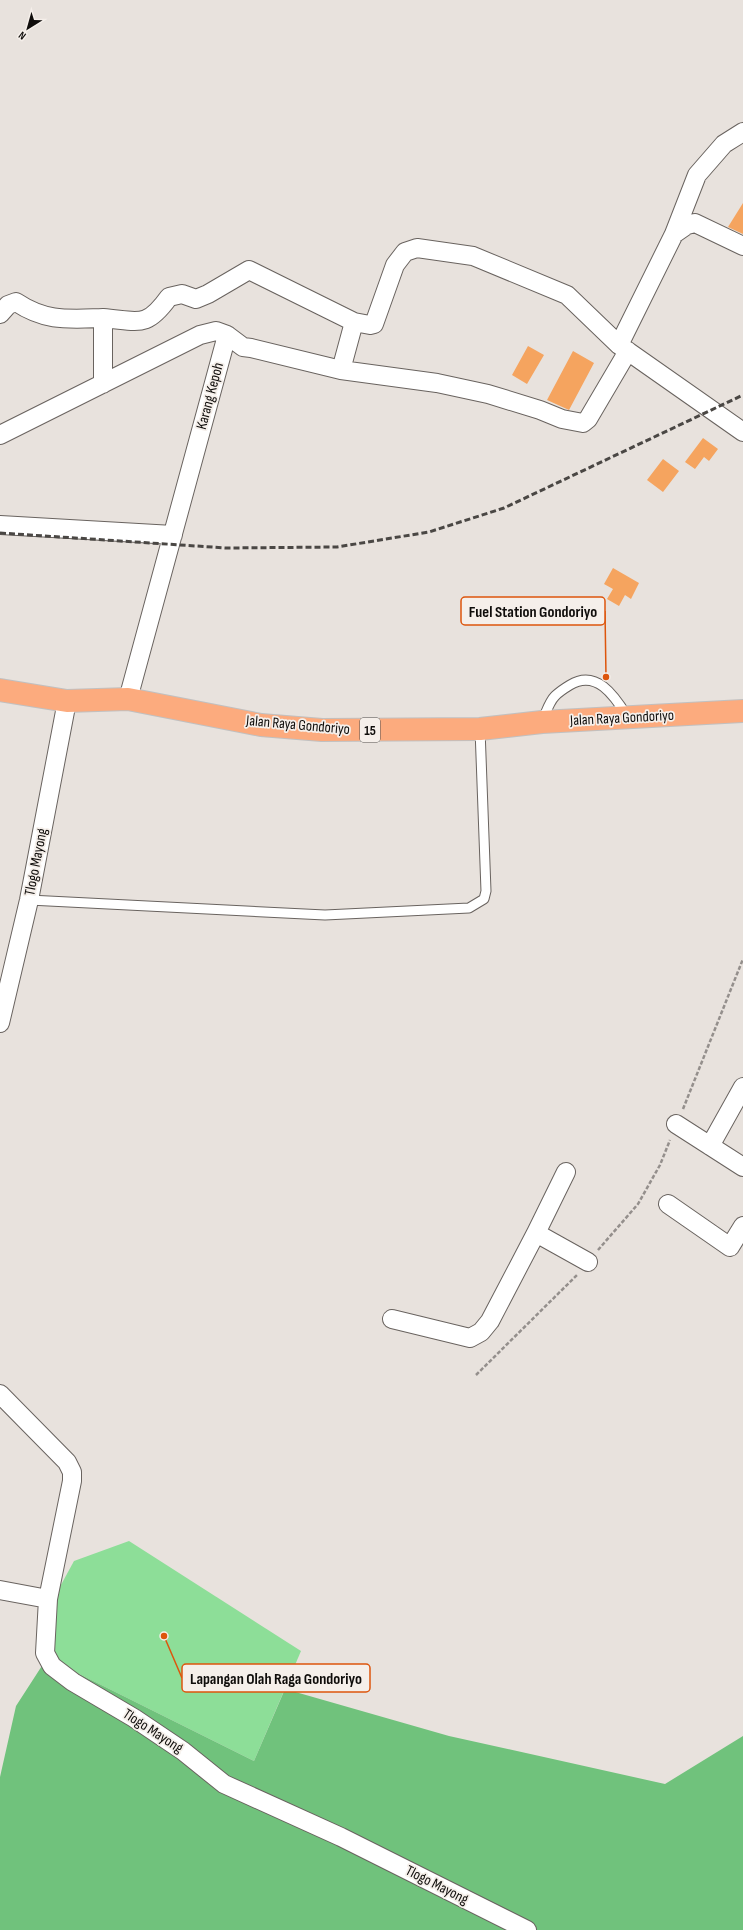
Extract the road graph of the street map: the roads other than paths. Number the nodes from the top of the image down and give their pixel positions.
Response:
1 (743, 132) edge
2 (674, 234) junction
3 (743, 246) edge
4 (0, 314) edge
5 (103, 318) junction
6 (354, 322) junction
7 (226, 335) junction
8 (624, 348) junction
9 (341, 370) junction
10 (103, 384) junction
11 (743, 432) edge
12 (0, 434) edge
13 (0, 525) edge
14 (173, 534) junction
15 (0, 690) edge
16 (128, 699) junction
17 (67, 700) junction
18 (743, 711) edge
19 (628, 717) junction
20 (542, 722) junction
21 (480, 729) junction
22 (30, 900) junction
23 (0, 1023) edge
24 (743, 1087) edge
25 (676, 1124) dead end
26 (710, 1146) junction
27 (743, 1167) edge
28 (566, 1172) dead end
29 (668, 1204) dead end
30 (743, 1226) edge
31 (536, 1233) junction
32 (588, 1262) road end
33 (392, 1319) dead end
34 (0, 1394) edge
35 (0, 1590) edge
36 (48, 1599) junction
37 (527, 1930) edge

1 - 2 street
2 - 3 street
2 - 8 street
4 - 5 street
5 - 6 street
5 - 10 street
6 - 8 street
6 - 9 street
7 - 9 street
7 - 10 street
7 - 14 street, Karang Kepoh
8 - 9 street
8 - 11 street
10 - 12 street
13 - 14 street
14 - 16 street, Karang Kepoh
15 - 17 highway, Jalan Raya Gondoriyo / 15
16 - 17 highway, Jalan Raya Gondoriyo / 15
16 - 21 highway, Jalan Raya Gondoriyo / 15
17 - 22 street, Tlogo Mayong
18 - 19 highway, Jalan Raya Gondoriyo / 15
19 - 20 highway, Jalan Raya Gondoriyo / 15
19 - 20 lane
20 - 21 highway, Jalan Raya Gondoriyo / 15
21 - 22 lane
22 - 23 street, Tlogo Mayong
24 - 26 street
25 - 26 street
26 - 27 street
28 - 31 street
29 - 30 street
31 - 32 street
31 - 33 street
34 - 36 street, Tlogo Mayong
35 - 36 street
36 - 37 street, Tlogo Mayong

